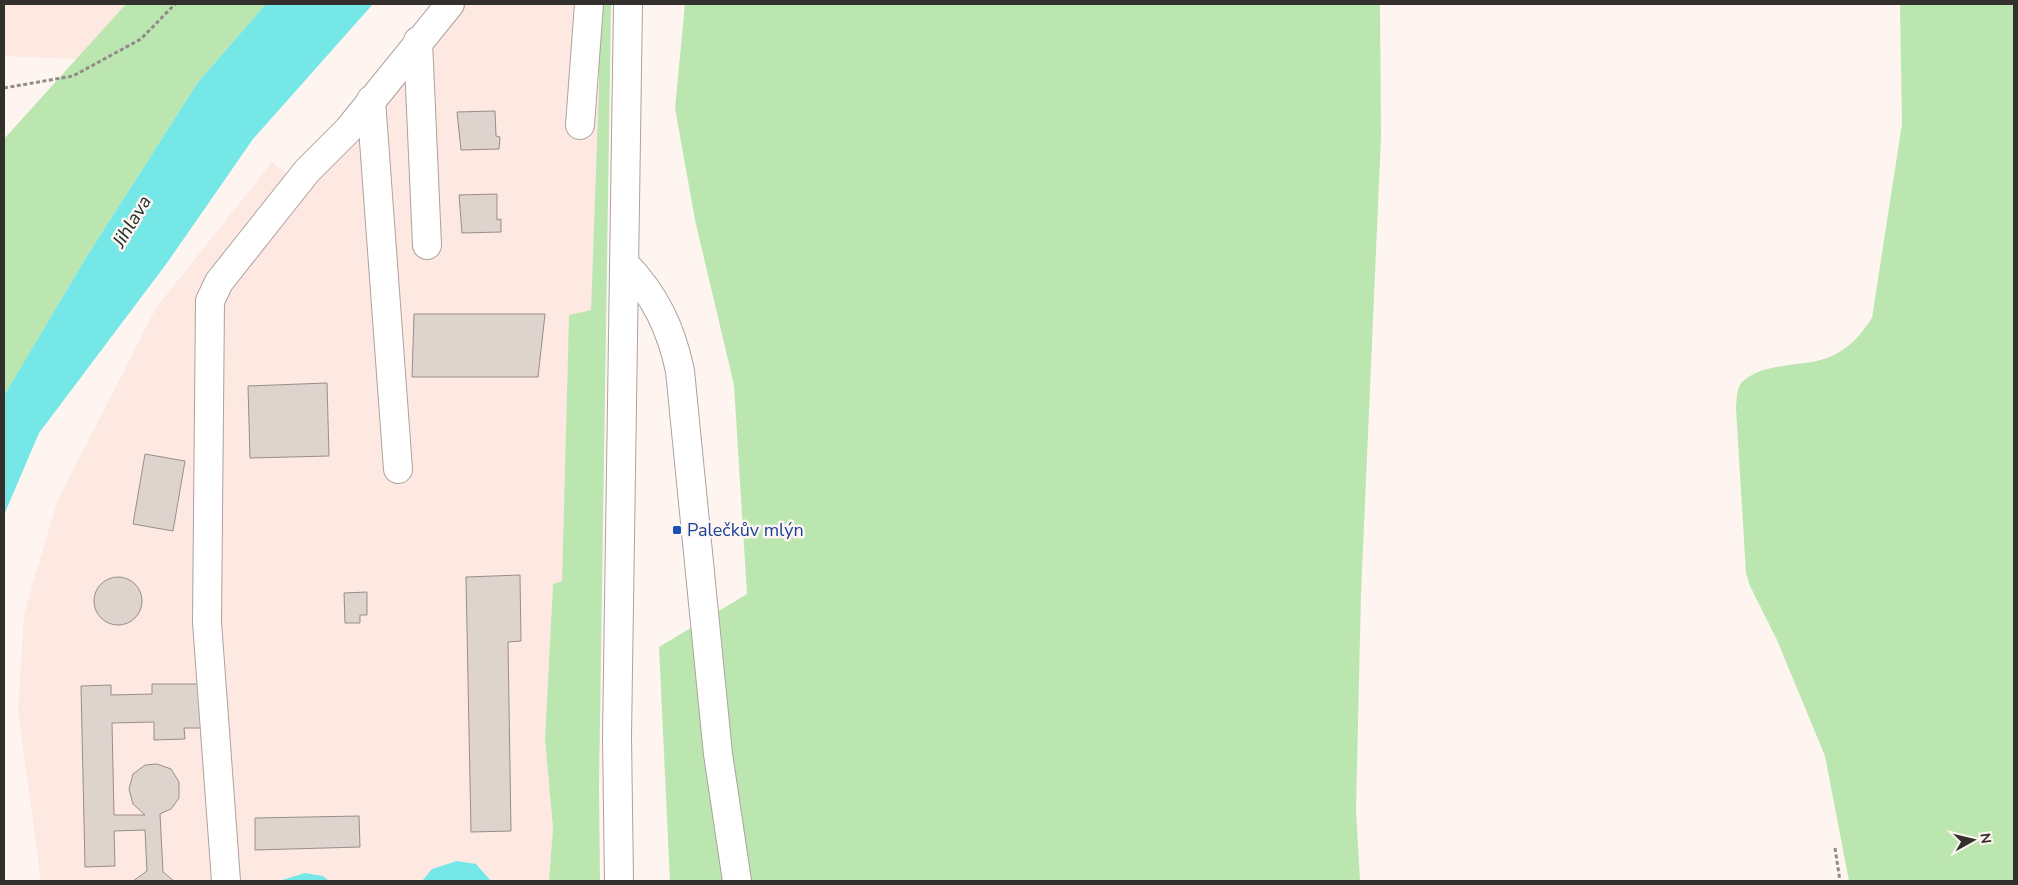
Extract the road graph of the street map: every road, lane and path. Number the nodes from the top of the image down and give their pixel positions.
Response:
1 (175, 4) edge
2 (450, 4) edge
3 (589, 4) edge
4 (628, 4) edge
5 (418, 41) junction
6 (4, 88) edge
7 (371, 100) junction
8 (580, 125) dead end
9 (427, 245) dead end
10 (624, 264) junction
11 (398, 469) dead end
12 (1835, 848) dead end
13 (226, 881) edge
14 (619, 881) edge
15 (736, 881) edge
16 (1840, 881) edge

1 - 6 path
2 - 5 main road
3 - 8 main road
4 - 10 main road
5 - 7 main road
5 - 9 main road
7 - 11 main road
7 - 13 main road
10 - 14 main road
10 - 15 main road
12 - 16 path

